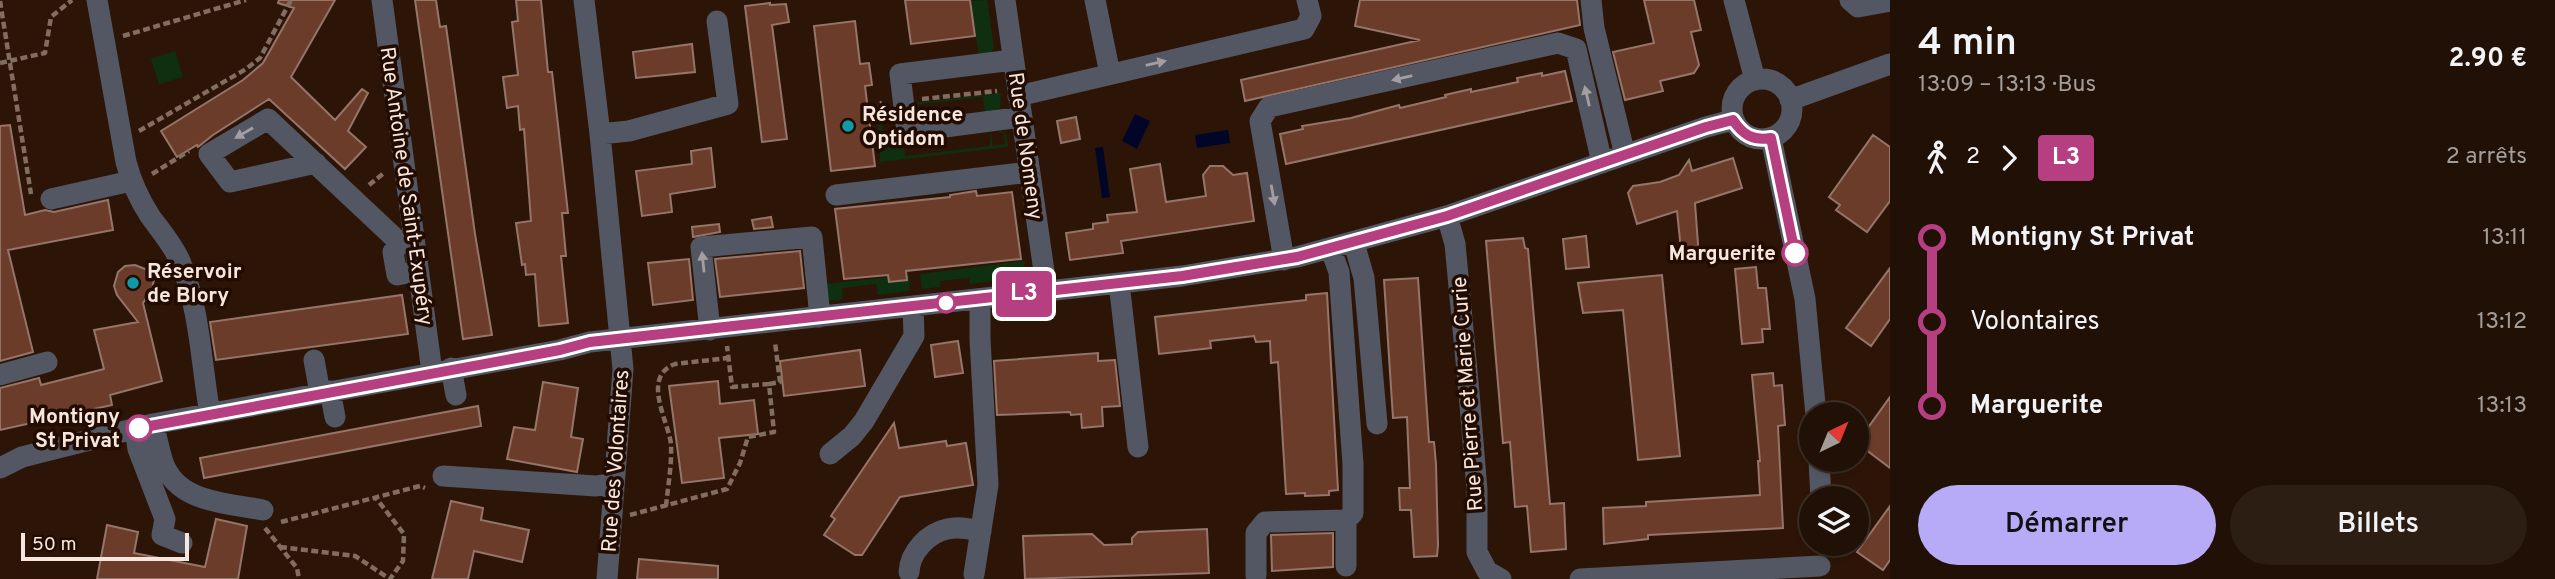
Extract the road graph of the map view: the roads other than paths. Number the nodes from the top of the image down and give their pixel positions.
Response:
1 (97, 0) edge
2 (382, 0) edge
3 (584, 0) edge
4 (1004, 0) edge
5 (1307, 0) edge
6 (1591, 0) edge
7 (1734, 0) edge
8 (1850, 0) edge
9 (1890, 1) edge
10 (1091, 2) edge
11 (717, 21) dead end
12 (1013, 60) junction
13 (1890, 64) edge
14 (1110, 74) junction
15 (1755, 80) junction
16 (1019, 100) junction
17 (1790, 100) junction
18 (1733, 120) junction
19 (600, 134) junction
20 (1771, 138) junction
21 (1625, 155) junction
22 (316, 163) junction
23 (1602, 163) junction
24 (1029, 172) junction
25 (133, 184) junction
26 (836, 195) dead end
27 (41, 197) road end
28 (1447, 216) junction
29 (407, 242) junction
30 (1354, 243) junction
31 (1331, 250) junction
32 (1284, 260) junction
33 (1119, 284) junction
34 (1047, 292) junction
35 (980, 299) junction
36 (913, 307) junction
37 (820, 317) junction
38 (718, 329) junction
39 (621, 337) junction
40 (314, 360) dead end
41 (47, 362) dead end
42 (441, 370) junction
43 (0, 375) edge
44 (325, 392) junction
45 (456, 395) dead end
46 (1815, 402) edge
47 (210, 414) junction
48 (335, 417) dead end
49 (1377, 424) dead end
50 (144, 426) junction
51 (1138, 447) dead end
52 (830, 454) dead end
53 (3, 459) edge
54 (437, 483) road end
55 (614, 483) junction
56 (263, 510) dead end
57 (1346, 520) junction
58 (981, 531) junction
59 (182, 543) dead end
60 (1346, 566) dead end
61 (909, 572) dead end
62 (1820, 572) edge
63 (974, 575) dead end
64 (1256, 575) dead end
65 (1494, 575) edge
66 (607, 579) edge
67 (1580, 579) edge

1 - 25 street
2 - 29 street, Rue Antoine de Saint-Exupéry
3 - 19 street, Rue des Volontaires
4 - 12 street, Rue de Nomeny
14 -> 5 street
6 - 21 street
7 - 15 street
8 - 9 street
10 - 14 street
11 - 19 street
12 - 16 street, Rue de Nomeny
12 - 16 street
13 - 17 street
14 - 16 street
15 - 17 street
15 - 18 street
16 - 24 street, Rue de Nomeny
17 - 20 street
18 - 20 street
18 - 21 street
19 - 39 street, Rue des Volontaires
20 - 46 street
21 - 23 street
22 -> 22 street
22 - 29 street
23 - 28 street
23 -> 32 street
24 - 26 street
24 - 34 street, Rue de Nomeny
25 - 27 street
25 - 47 street
28 - 30 street
28 - 65 street, Rue Pierre et Marie Curie
29 - 42 street, Rue Antoine de Saint-Exupéry
30 - 31 street
30 - 49 street
31 - 32 street
31 - 57 street
32 - 33 street
33 - 34 street
33 - 51 street
34 - 35 street
35 - 36 street
35 - 58 street
36 - 37 street
36 - 52 street
37 - 38 street
38 -> 37 street
38 - 39 street
39 - 42 street
39 - 55 street, Rue des Volontaires
40 - 44 street
41 - 43 street
42 - 44 street
42 - 45 street, Rue Antoine de Saint-Exupéry
44 - 47 street
44 - 48 street
47 - 50 street
50 - 53 street
50 - 56 street
50 - 59 street
54 - 55 street
55 - 66 street, Rue des Volontaires
57 - 60 street
57 - 64 street
58 - 61 street
58 - 63 street
62 - 67 street

